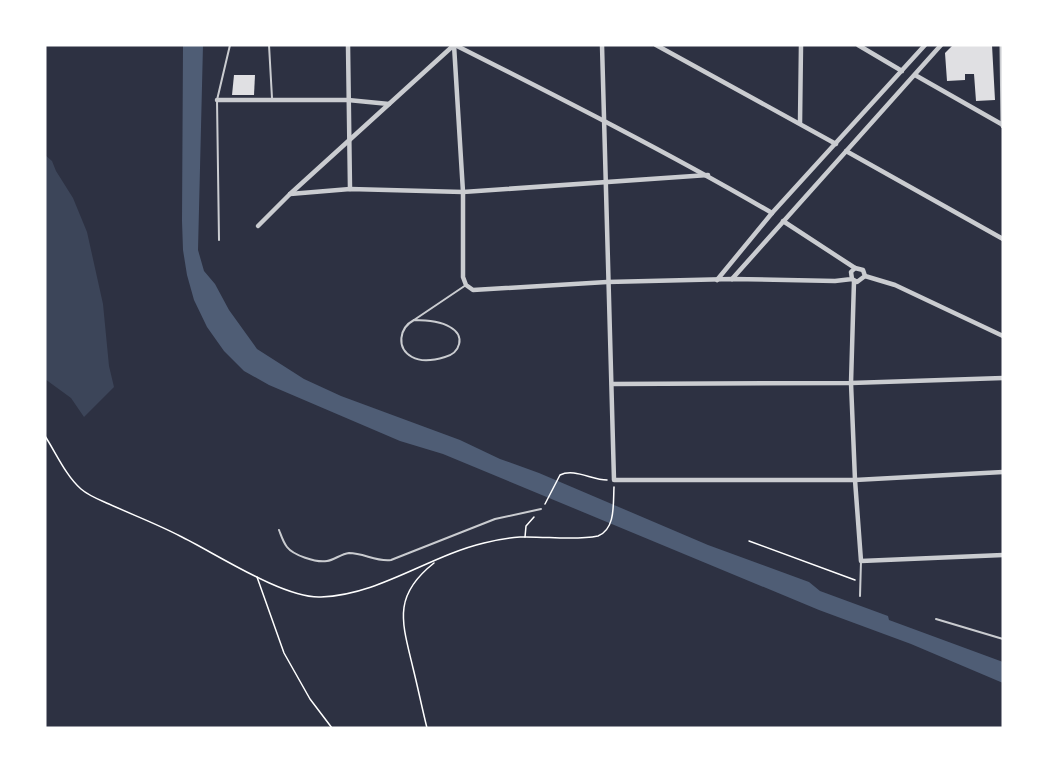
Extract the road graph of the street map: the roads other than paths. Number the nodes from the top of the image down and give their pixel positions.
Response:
1 (230, 45) edge
2 (269, 45) edge
3 (348, 45) edge
4 (454, 45) edge
5 (602, 45) edge
6 (656, 45) edge
7 (801, 45) edge
8 (858, 45) edge
9 (925, 45) edge
10 (941, 45) edge
11 (1002, 45) edge
12 (902, 71) junction
13 (915, 75) junction
14 (273, 98) junction
15 (218, 100) junction
16 (348, 100) junction
17 (388, 104) junction
18 (604, 120) junction
19 (800, 123) junction
20 (1003, 125) edge
21 (349, 141) junction
22 (836, 144) junction
23 (846, 151) junction
24 (708, 175) junction
25 (606, 182) junction
26 (350, 189) junction
27 (463, 192) junction
28 (290, 194) junction
29 (772, 213) junction
30 (783, 221) junction
31 (258, 225) dead end
32 (1003, 239) edge
33 (219, 240) dead end
34 (855, 268) junction
35 (865, 276) junction
36 (732, 279) junction
37 (717, 280) junction
38 (853, 280) junction
39 (607, 282) junction
40 (466, 285) junction
41 (414, 320) junction
42 (1003, 336) edge
43 (1003, 378) edge
44 (851, 383) junction
45 (612, 384) junction
46 (1003, 472) edge
47 (855, 480) junction
48 (541, 509) dead end
49 (279, 530) dead end
50 (1003, 555) edge
51 (861, 561) junction
52 (860, 596) dead end
53 (936, 619) dead end
54 (1003, 639) edge

1 - 15 lane
2 - 14 lane
3 - 16 street
4 - 17 street
4 - 18 street
4 - 27 street
5 - 18 street
6 - 19 street
7 - 19 street
8 - 12 street
9 - 12 street
10 - 13 street
11 - 20 street
12 - 22 street
13 - 20 street
13 - 23 street
14 - 15 street
14 - 16 street
15 - 33 lane
16 - 17 street
16 - 21 street
17 - 21 street
18 - 24 street
18 - 25 street
19 - 22 street
21 - 26 street
21 - 28 street
22 - 29 street
23 - 30 street
23 - 32 street
24 - 25 street
24 - 29 street
25 - 27 street
25 - 39 street
26 - 27 street
26 - 28 street
27 - 40 street
28 - 31 street
29 - 37 street
30 - 34 street
30 - 36 street
34 - 35 street
34 - 38 street
35 - 38 street
35 - 42 street
36 - 37 street
36 - 38 street
37 - 39 street
38 - 44 street
39 - 40 street
39 - 45 street
40 - 41 lane
41 - 41 lane
43 - 44 street
44 - 45 street
44 - 47 street
45 - 47 street
46 - 47 street
47 - 51 street
48 - 49 lane
50 - 51 street
51 - 52 lane
53 - 54 lane

